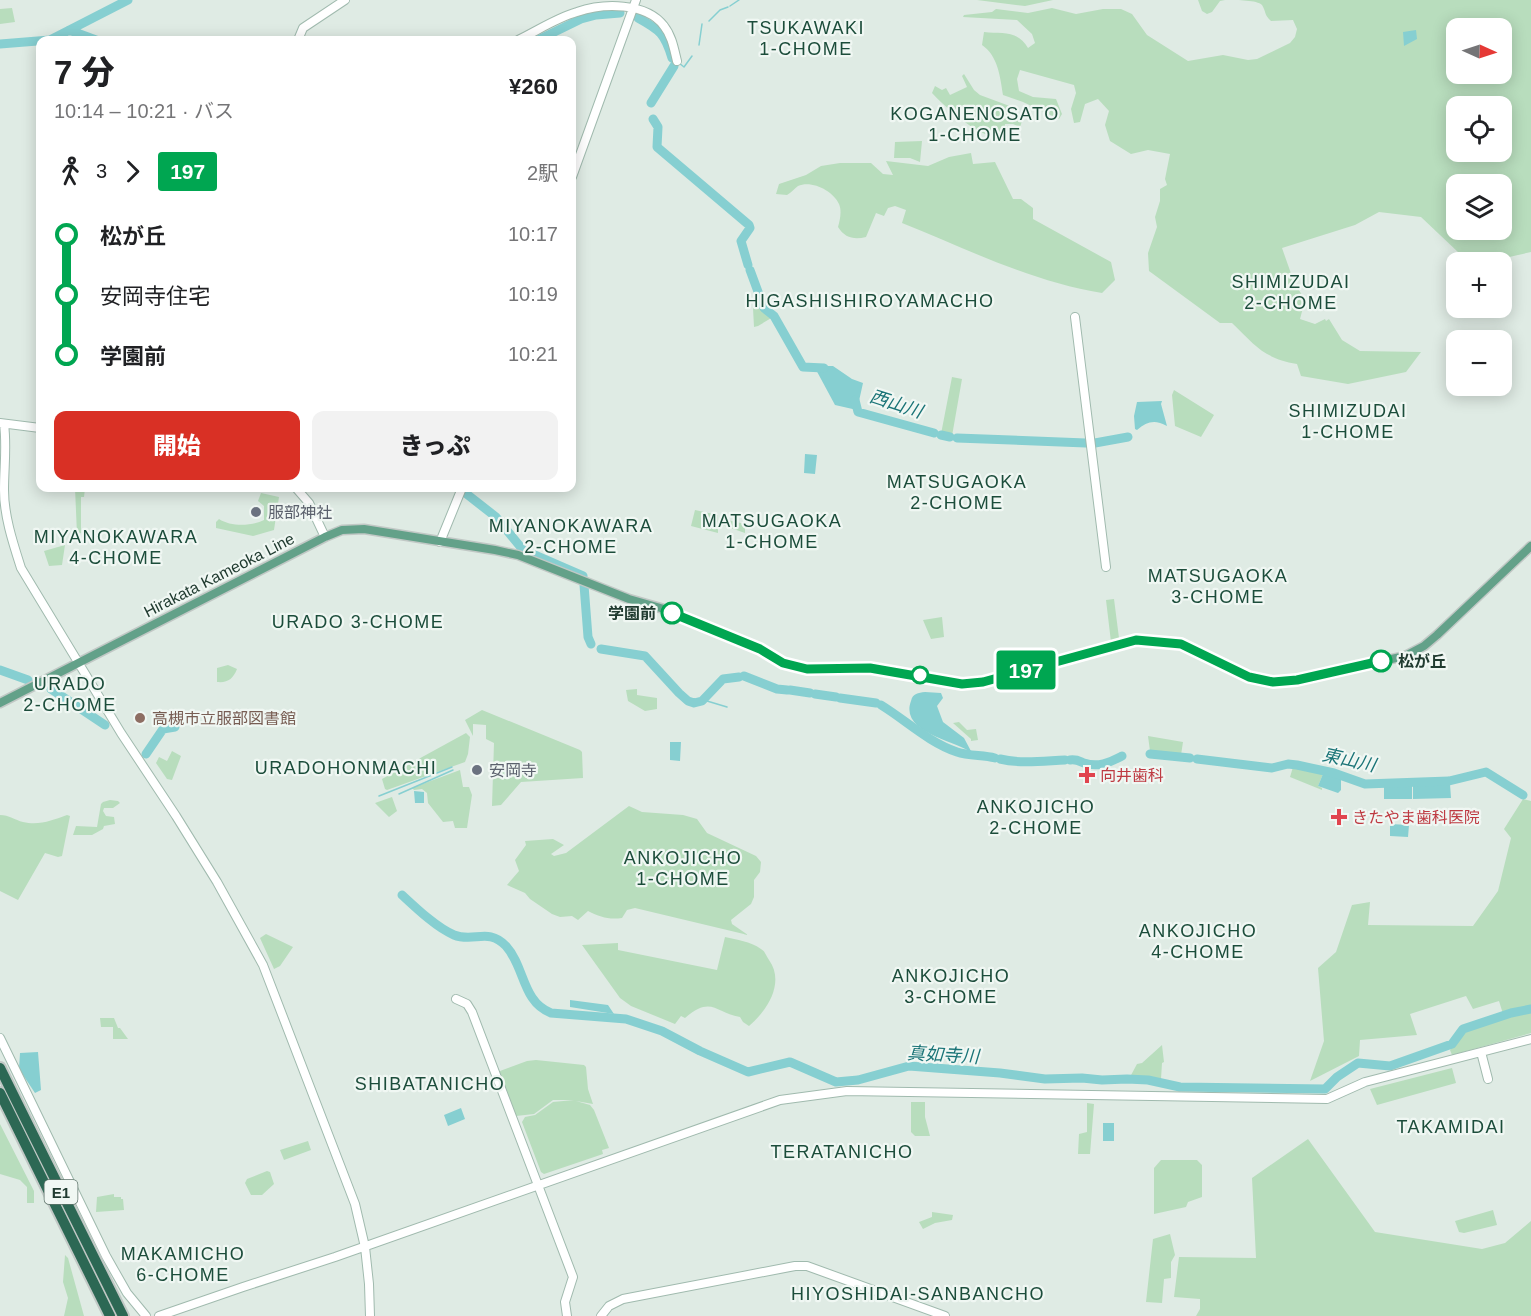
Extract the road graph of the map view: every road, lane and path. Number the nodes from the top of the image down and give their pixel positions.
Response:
1 (345, 0) edge
2 (636, 0) edge
3 (632, 8) junction
4 (300, 36) edge
5 (526, 36) edge
6 (677, 61) dead end
7 (576, 166) edge
8 (1076, 316) dead end
9 (2, 423) edge
10 (36, 427) edge
11 (299, 492) edge
12 (460, 492) edge
13 (325, 537) junction
14 (440, 542) junction
15 (1531, 546) edge
16 (1106, 567) dead end
17 (79, 664) junction
18 (0, 703) edge
19 (456, 999) dead end
20 (0, 1038) edge
21 (1531, 1039) edge
22 (1481, 1052) junction
23 (0, 1068) edge
24 (1488, 1079) dead end
25 (0, 1093) edge
26 (538, 1185) junction
27 (365, 1247) junction
28 (110, 1316) edge
29 (123, 1316) edge
30 (146, 1316) edge
31 (159, 1316) edge
32 (370, 1316) edge
33 (567, 1316) edge
34 (601, 1316) edge
35 (945, 1316) edge

1 - 4 street
2 - 3 street
3 - 5 street
3 - 6 street
3 - 7 street
8 - 16 street
9 - 10 street
9 - 17 street
11 - 13 street
12 - 14 street
13 - 14 main road, Hirakata Kameoka Line
13 - 17 main road, Hirakata Kameoka Line
14 - 15 main road, Hirakata Kameoka Line
17 - 18 main road, Hirakata Kameoka Line
17 - 27 street
19 - 26 street
20 - 30 street
21 - 22 street
22 - 24 street
22 - 26 street
23 - 29 highway, E1
25 - 28 highway, E1
26 - 27 street
26 - 33 street
27 - 31 street
27 - 32 street
34 - 35 street

